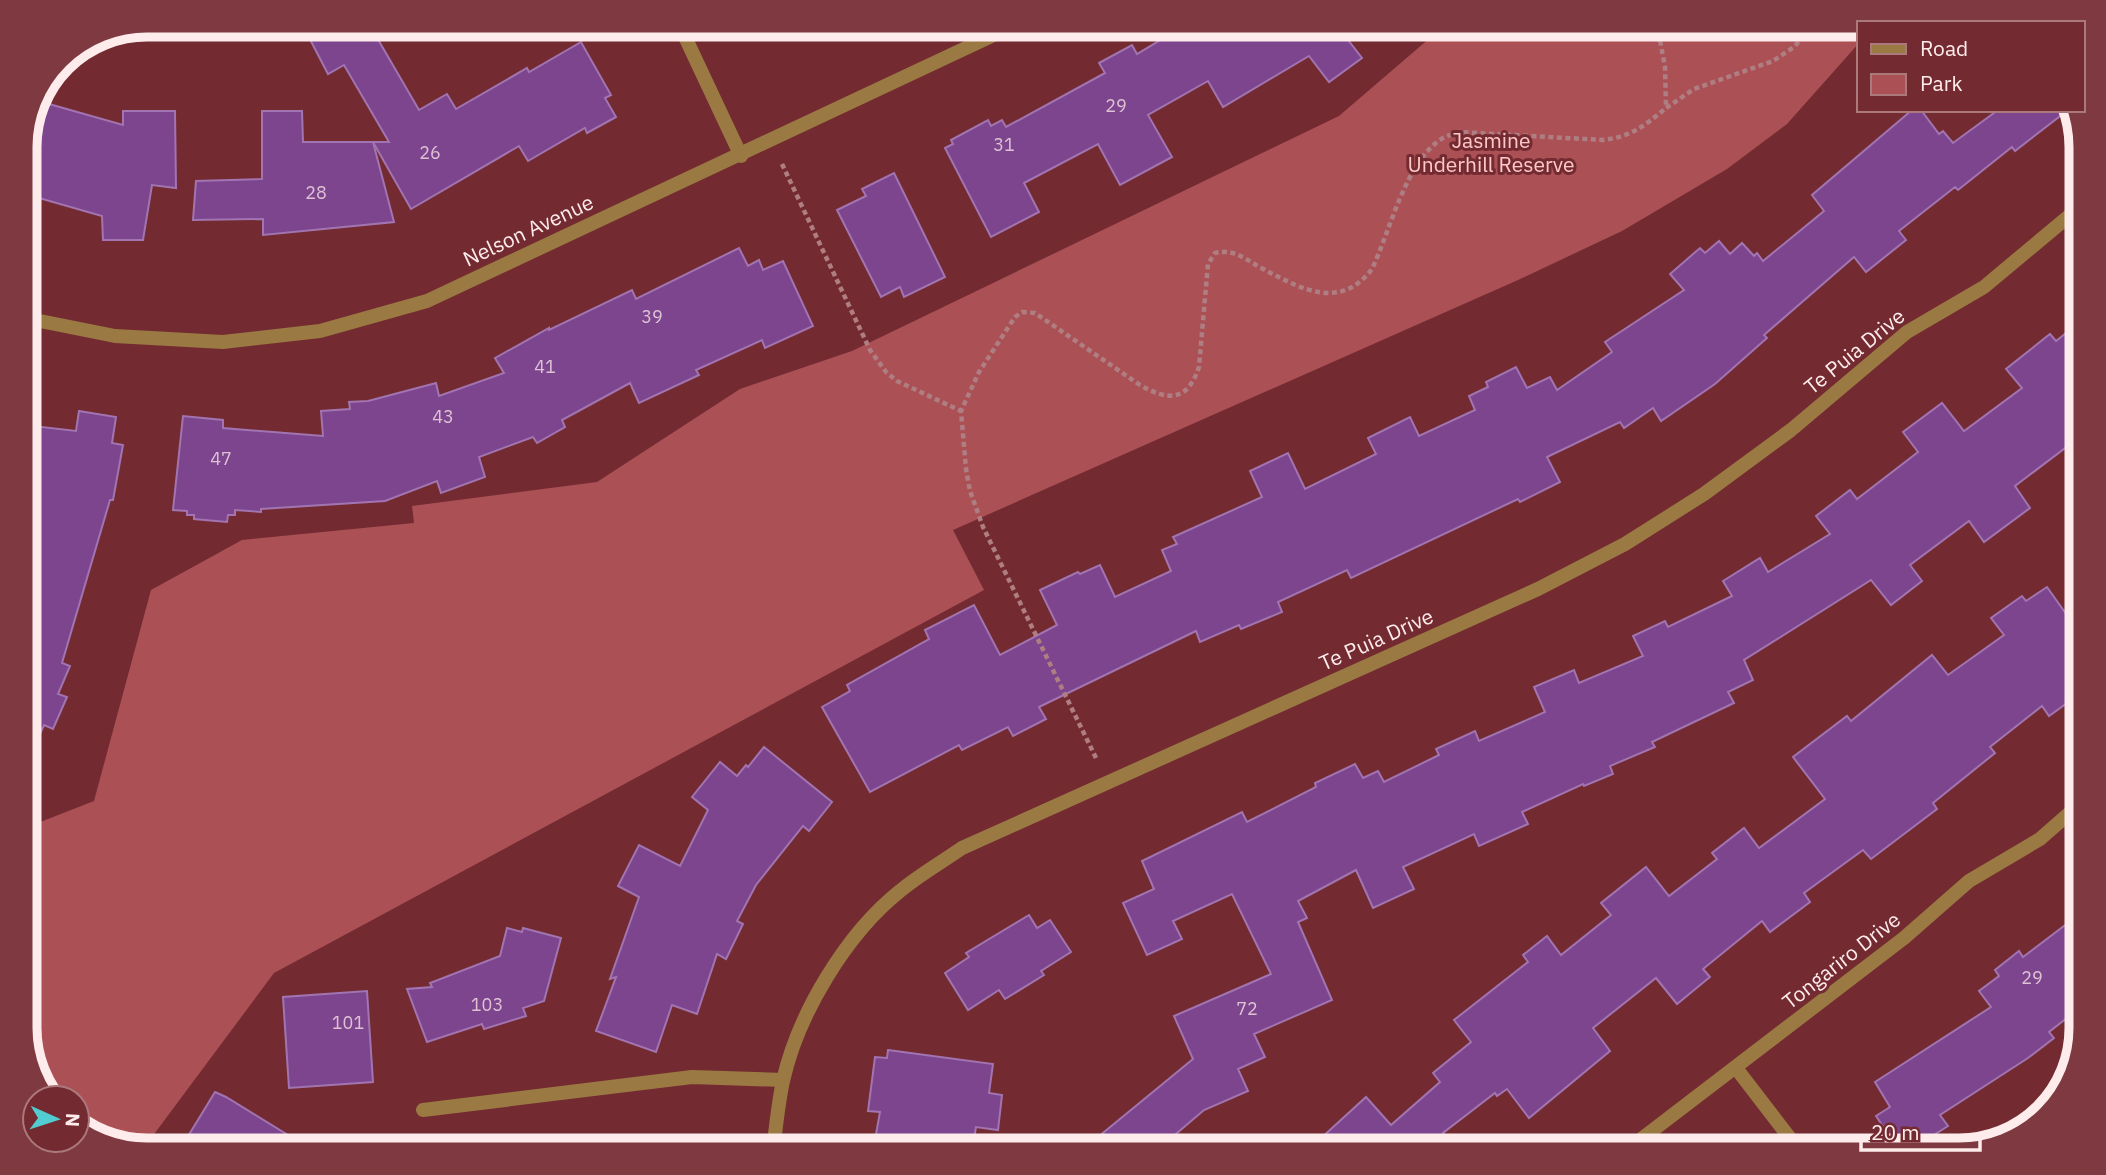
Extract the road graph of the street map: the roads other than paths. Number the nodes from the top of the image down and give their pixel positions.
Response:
1 (685, 37) edge
2 (990, 37) edge
3 (741, 156) junction
4 (2069, 216) edge
5 (37, 320) edge
6 (2069, 813) edge
7 (1736, 1068) junction
8 (783, 1080) junction
9 (423, 1110) dead end
10 (775, 1138) edge
11 (1643, 1138) edge
12 (1790, 1138) edge

1 - 3 street
2 - 3 street, Nelson Avenue
3 - 5 street, Nelson Avenue
4 - 8 street, Te Puia Drive
6 - 7 street, Tongariro Drive
7 - 11 street, Tongariro Drive
7 - 12 street
8 - 9 street
8 - 10 street, Te Puia Drive

